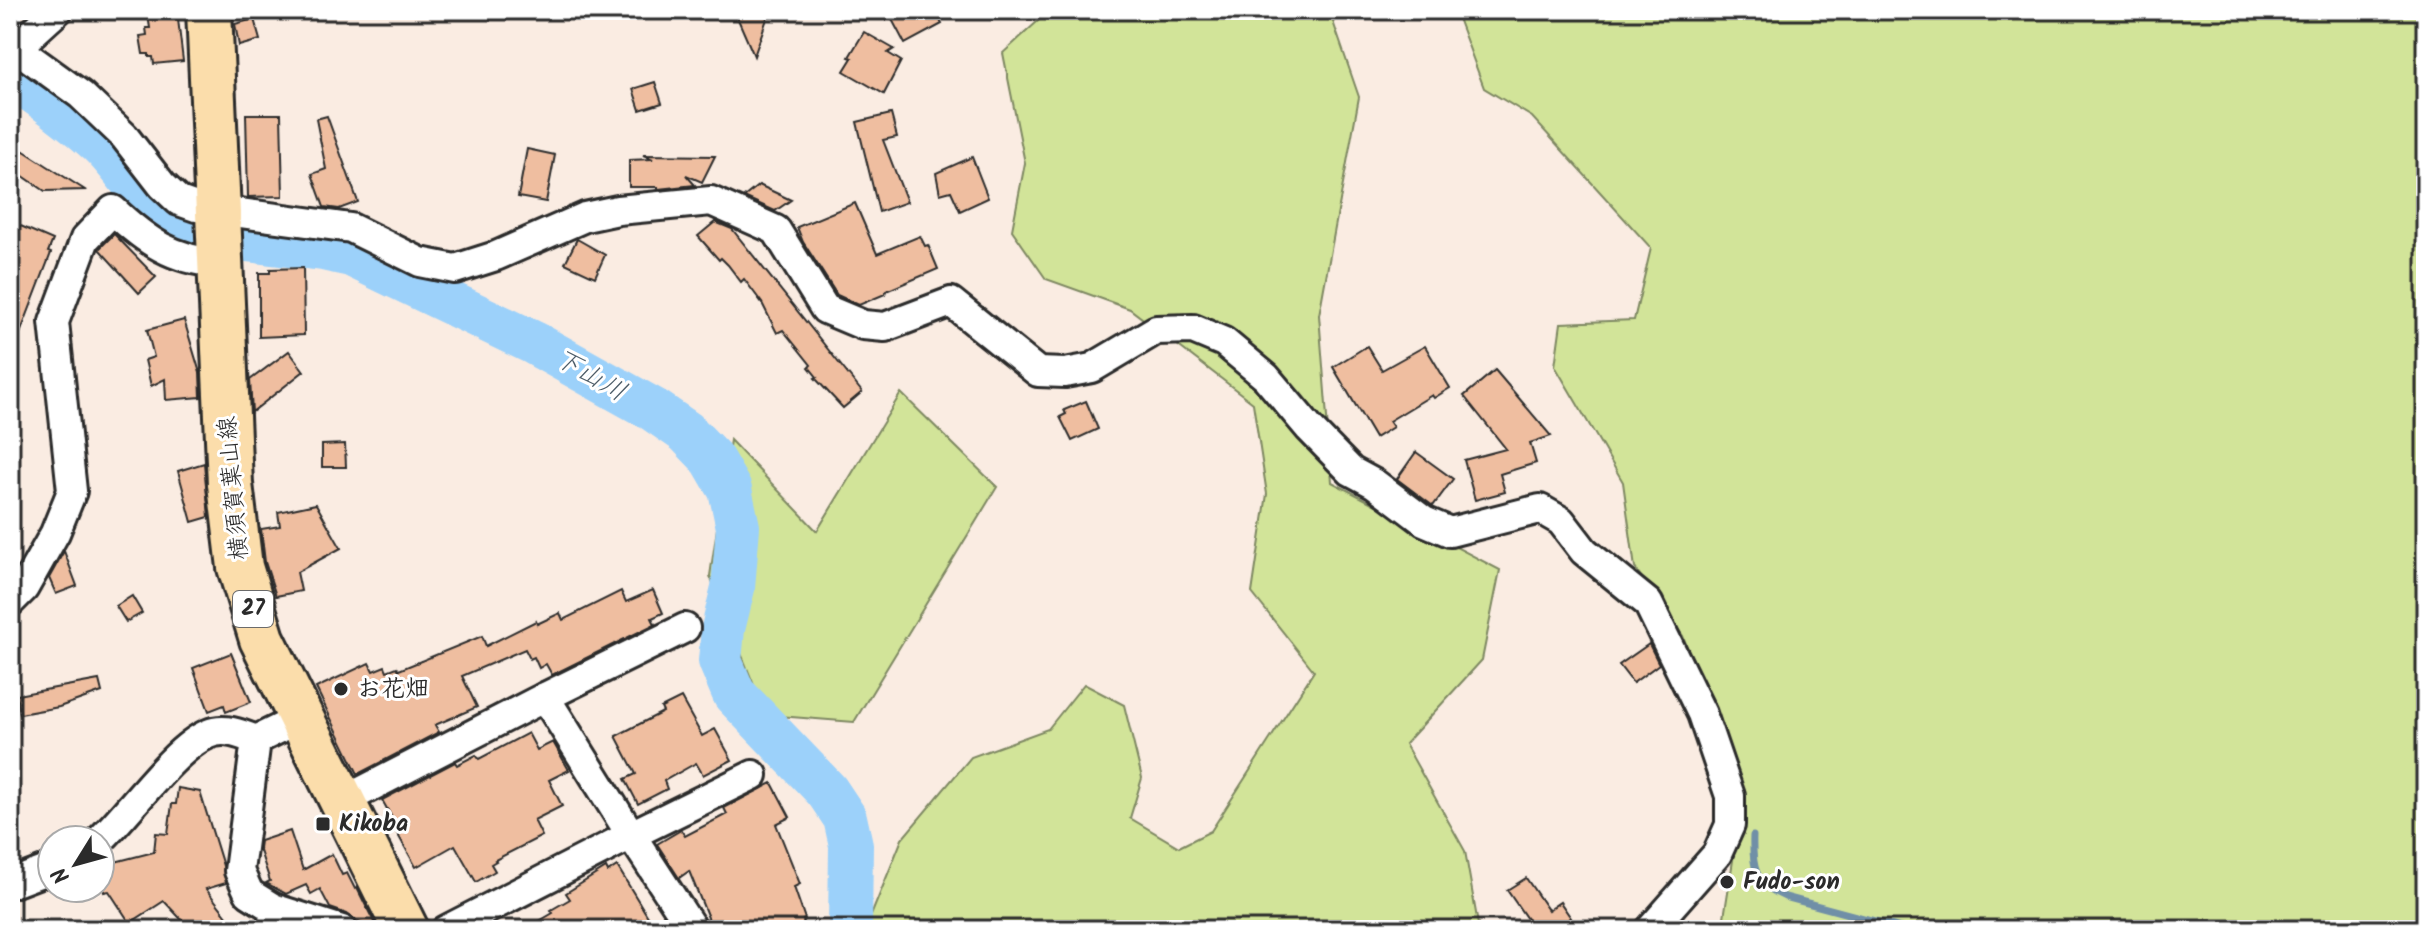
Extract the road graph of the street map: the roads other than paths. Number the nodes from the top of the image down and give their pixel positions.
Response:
1 (58, 10) edge
2 (209, 10) edge
3 (13, 48) edge
4 (219, 238) junction
5 (10, 602) edge
6 (685, 628) dead end
7 (545, 697) junction
8 (299, 719) junction
9 (256, 740) junction
10 (753, 775) dead end
11 (341, 802) junction
12 (115, 824) edge
13 (631, 835) junction
14 (36, 874) edge
15 (10, 884) edge
16 (273, 919) edge
17 (691, 929) edge
18 (342, 930) edge
19 (406, 930) edge
20 (446, 930) edge
21 (1650, 930) edge

1 - 3 street
2 - 4 main road, 横須賀葉山線 / 27
3 - 4 street
4 - 5 street
4 - 8 main road, 横須賀葉山線 / 27
4 - 21 street
6 - 7 street
7 - 11 street
7 - 13 street
8 - 9 street
8 - 11 main road, 横須賀葉山線 / 27
9 - 12 street
9 - 16 street
10 - 13 street
11 - 19 main road, 横須賀葉山線 / 27
13 - 17 street
13 - 20 street
14 - 15 street
16 - 18 street

